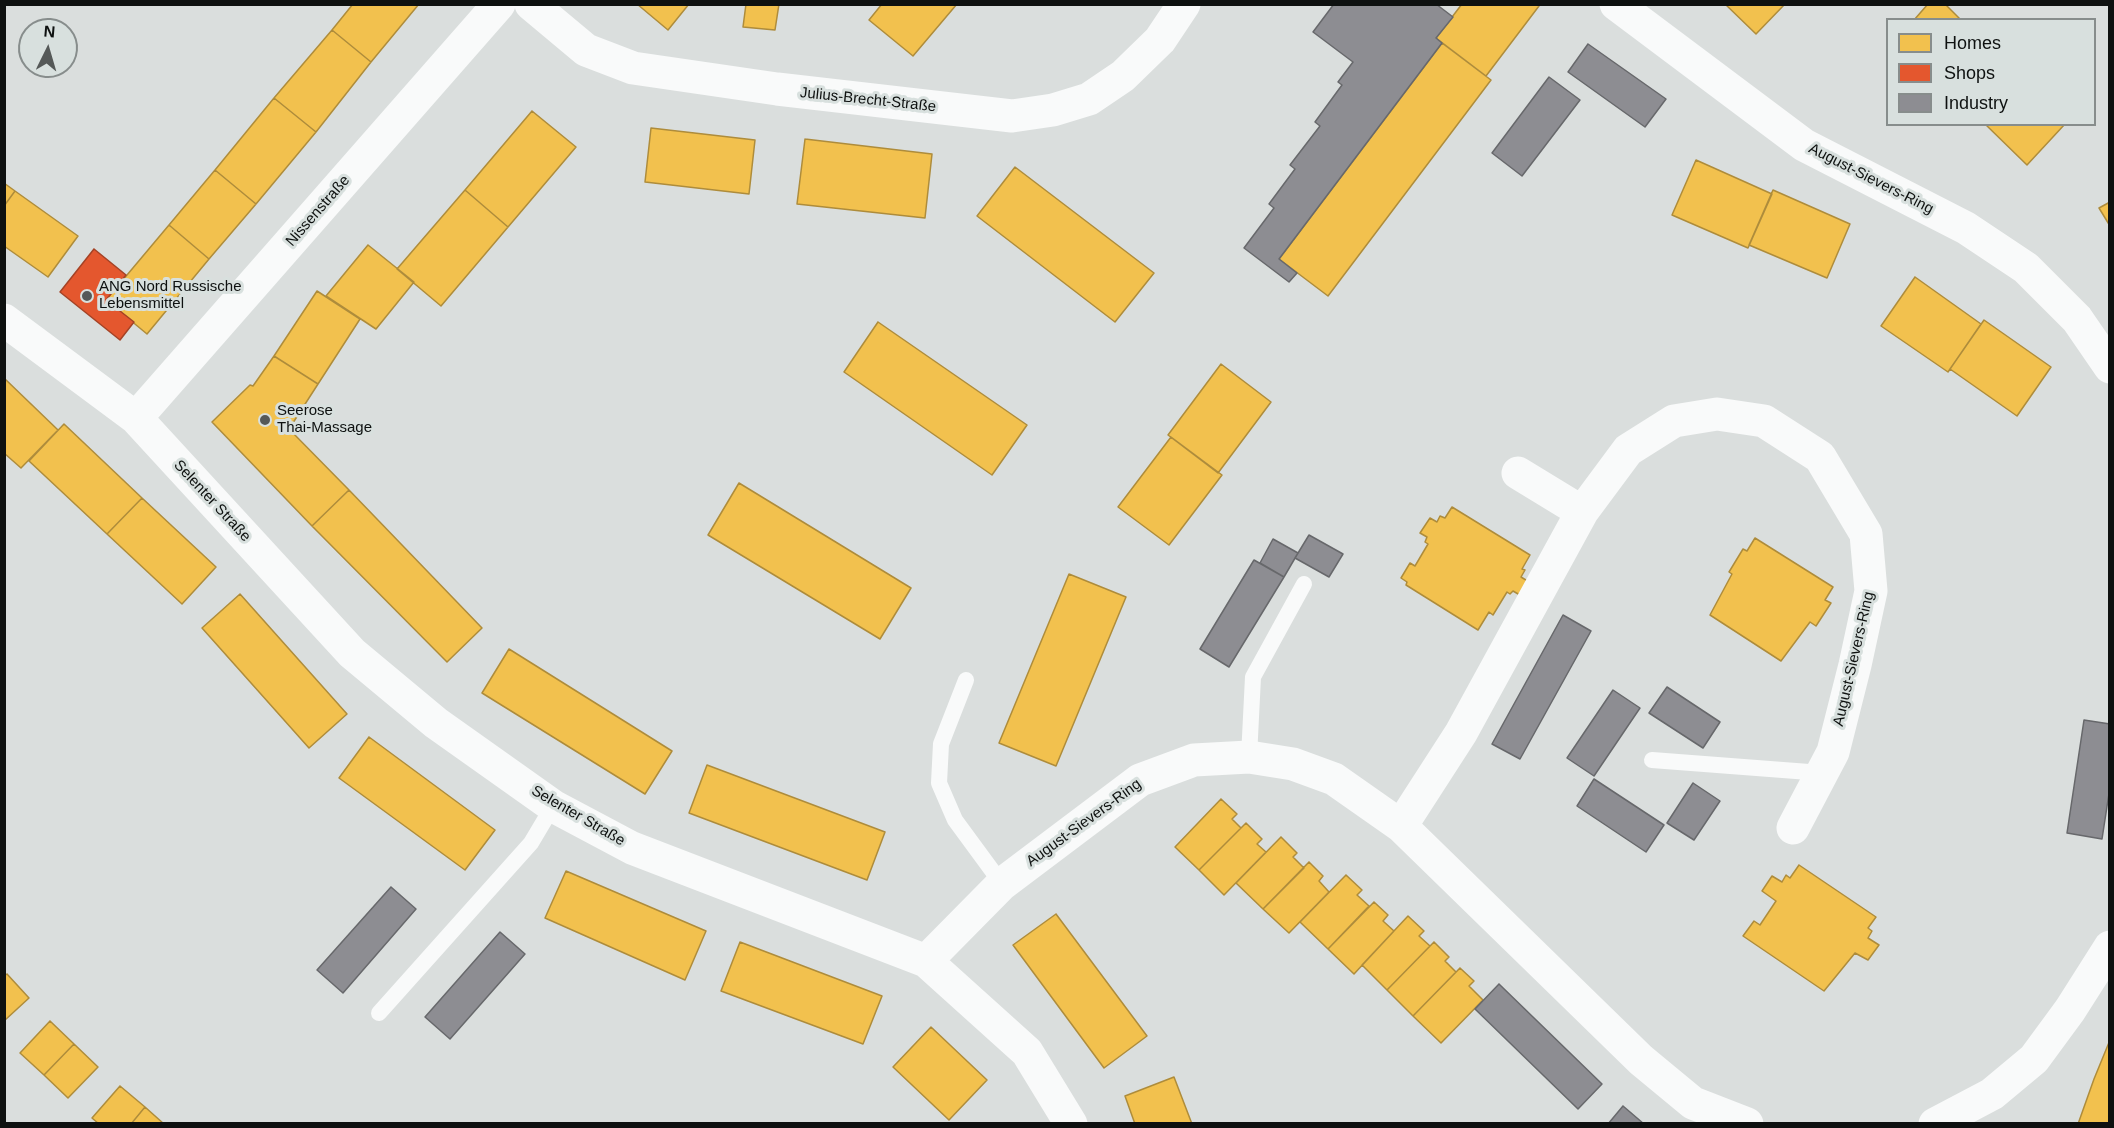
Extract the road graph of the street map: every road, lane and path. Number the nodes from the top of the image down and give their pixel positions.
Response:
1 (499, 4) edge
2 (531, 4) edge
3 (1184, 4) edge
4 (1616, 4) edge
5 (4, 320) edge
6 (2109, 367) edge
7 (136, 418) junction
8 (1518, 473) dead end
9 (1582, 512) junction
10 (1305, 584) dead end
11 (966, 680) dead end
12 (1249, 757) junction
13 (1652, 760) dead end
14 (1822, 772) junction
15 (553, 806) junction
16 (1401, 826) junction
17 (1793, 828) dead end
18 (1002, 884) junction
19 (2109, 947) edge
20 (926, 960) junction
21 (379, 1013) dead end
22 (1071, 1124) edge
23 (1747, 1124) edge
24 (1935, 1124) edge

1 - 7 street, Nissenstraße
2 - 3 street, Julius-Brecht-Straße
4 - 6 street, August-Sievers-Ring
5 - 7 street, Selenter Straße
7 - 15 street, Selenter Straße
8 - 9 street
9 - 14 street, August-Sievers-Ring
9 - 16 street, August-Sievers-Ring
10 - 12 lane
11 - 18 lane
12 - 16 street, August-Sievers-Ring
12 - 18 street, August-Sievers-Ring
13 - 14 lane
14 - 17 street, August-Sievers-Ring
15 - 20 street, Selenter Straße
15 - 21 lane
16 - 23 street, August-Sievers-Ring
18 - 20 street, August-Sievers-Ring
19 - 24 street
20 - 22 street, Selenter Straße

